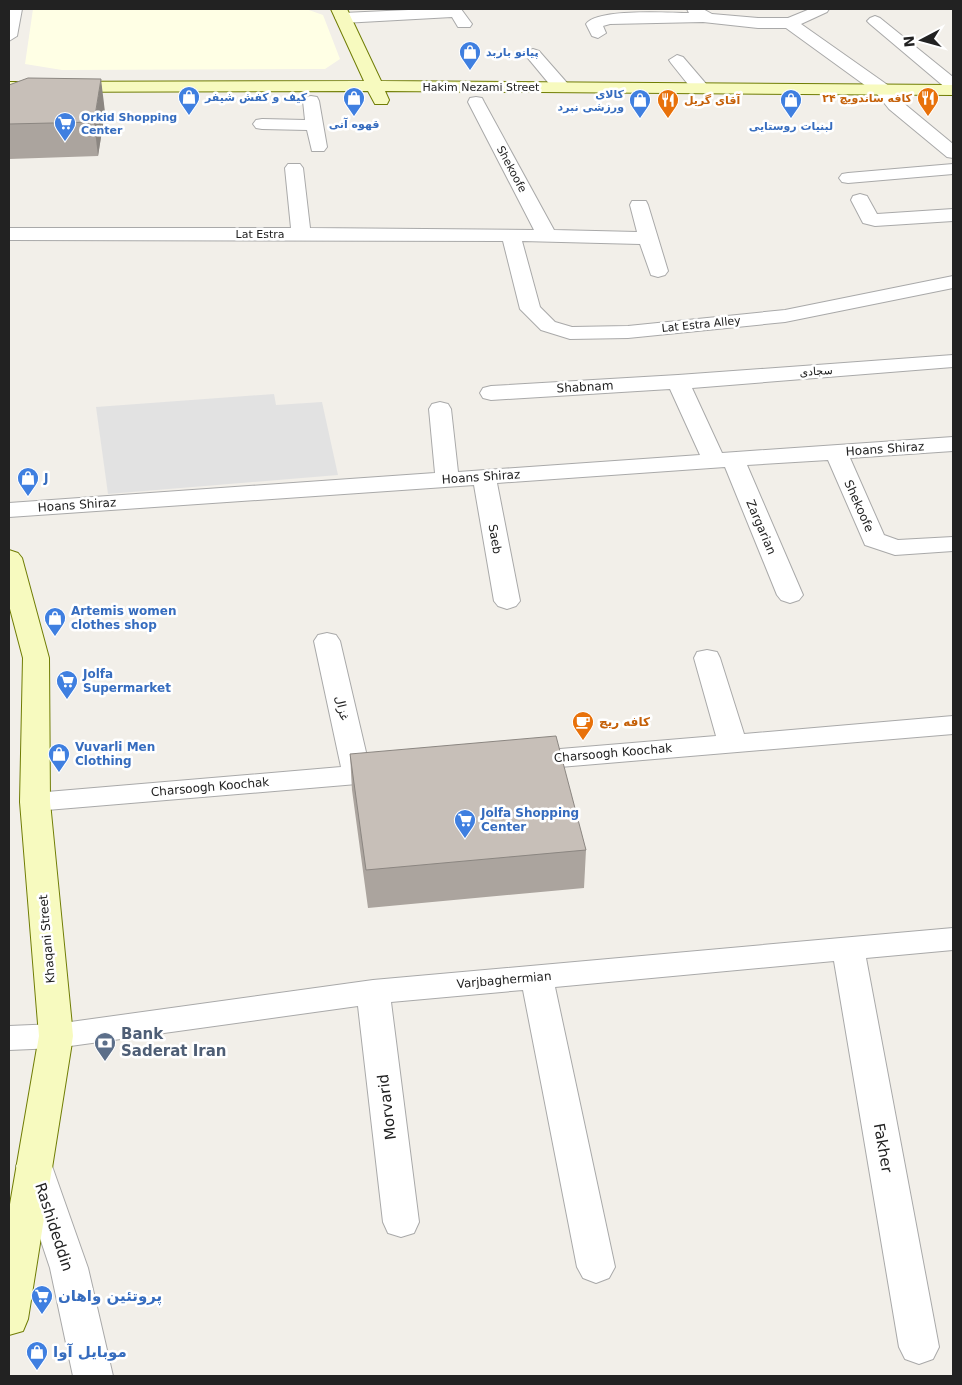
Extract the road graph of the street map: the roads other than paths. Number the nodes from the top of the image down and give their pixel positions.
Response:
1 (14, 9) edge
2 (822, 9) edge
3 (341, 13) edge
4 (698, 13) edge
5 (875, 21) dead end
6 (790, 23) junction
7 (464, 24) dead end
8 (598, 33) dead end
9 (9, 36) edge
10 (533, 54) dead end
11 (677, 60) dead end
12 (953, 85) edge
13 (374, 86) junction
14 (9, 87) edge
15 (562, 88) junction
16 (701, 89) junction
17 (883, 90) junction
18 (953, 90) edge
19 (9, 100) edge
20 (311, 101) junction
21 (382, 102) junction
22 (476, 102) junction
23 (895, 105) junction
24 (953, 105) edge
25 (262, 124) dead end
26 (315, 125) junction
27 (318, 146) dead end
28 (953, 154) edge
29 (294, 168) dead end
30 (953, 169) edge
31 (848, 178) dead end
32 (860, 200) dead end
33 (639, 205) dead end
34 (953, 215) edge
35 (9, 234) edge
36 (301, 234) junction
37 (511, 236) junction
38 (547, 236) junction
39 (648, 238) junction
40 (658, 272) dead end
41 (953, 282) edge
42 (953, 361) edge
43 (678, 382) junction
44 (491, 392) dead end
45 (440, 408) dead end
46 (953, 444) edge
47 (836, 452) junction
48 (723, 460) junction
49 (484, 477) junction
50 (447, 479) junction
51 (9, 510) edge
52 (953, 544) edge
53 (9, 558) edge
54 (790, 595) dead end
55 (507, 601) dead end
56 (327, 641) dead end
57 (707, 658) dead end
58 (953, 725) edge
59 (733, 744) junction
60 (501, 763) edge
61 (414, 770) edge
62 (357, 775) junction
63 (34, 802) junction
64 (953, 939) edge
65 (848, 949) junction
66 (537, 977) junction
67 (373, 992) junction
68 (56, 1036) junction
69 (9, 1038) edge
70 (34, 1166) junction
71 (401, 1222) dead end
72 (596, 1267) dead end
73 (9, 1319) edge
74 (919, 1347) dead end
75 (93, 1376) edge

1 - 9 street
2 - 6 street
3 - 7 street
3 - 13 main road
4 - 6 street
4 - 8 street
5 - 12 street
6 - 17 street
10 - 15 street
11 - 16 street
13 - 14 main road, Hakim Nezami Street
13 - 15 main road, Hakim Nezami Street
13 - 21 main road
15 - 16 main road, Hakim Nezami Street
16 - 17 main road, Hakim Nezami Street
17 - 18 main road, Hakim Nezami Street
17 - 23 street
19 - 20 main road, Hakim Nezami Street
20 - 21 main road, Hakim Nezami Street
20 - 26 street
21 - 22 main road, Hakim Nezami Street
22 - 23 main road, Hakim Nezami Street
22 - 38 street, Shekoofe
23 - 24 main road, Hakim Nezami Street
23 - 28 street
25 - 26 street
26 - 27 street
29 - 36 street
30 - 31 street
32 - 34 street
33 - 39 street
35 - 36 street, Lat Estra
36 - 37 street, Lat Estra
37 - 38 street, Lat Estra
37 - 41 street, Lat Estra Alley
38 - 39 street, Lat Estra
39 - 40 street
42 - 43 street, سجادی
43 - 44 street, Shabnam
43 - 48 street, Zargarian
45 - 50 street
46 - 47 street, Hoans Shiraz
47 - 48 street, Hoans Shiraz
47 - 52 street, Shekoofe
48 - 49 street, Hoans Shiraz
48 - 54 street, Zargarian
49 - 50 street, Hoans Shiraz
49 - 55 street, Saeb
50 - 51 street, Hoans Shiraz
53 - 63 main road, Khaqani Street
56 - 62 street, غزال
57 - 59 street
58 - 59 street, Charsoogh Koochak
59 - 60 street, Charsoogh Koochak
61 - 62 street, Charsoogh Koochak
62 - 63 street, Charsoogh Koochak
63 - 68 main road, Khaqani Street
64 - 65 street, Varjbaghermian
65 - 66 street, Varjbaghermian
65 - 74 street, Fakher
66 - 67 street, Varjbaghermian
66 - 72 street
67 - 68 street, Varjbaghermian
67 - 71 street, Morvarid
68 - 69 street, Varjbaghermian
68 - 70 main road, Khaqani Street
70 - 73 main road, Khaqani Street
70 - 75 street, Rashideddin

